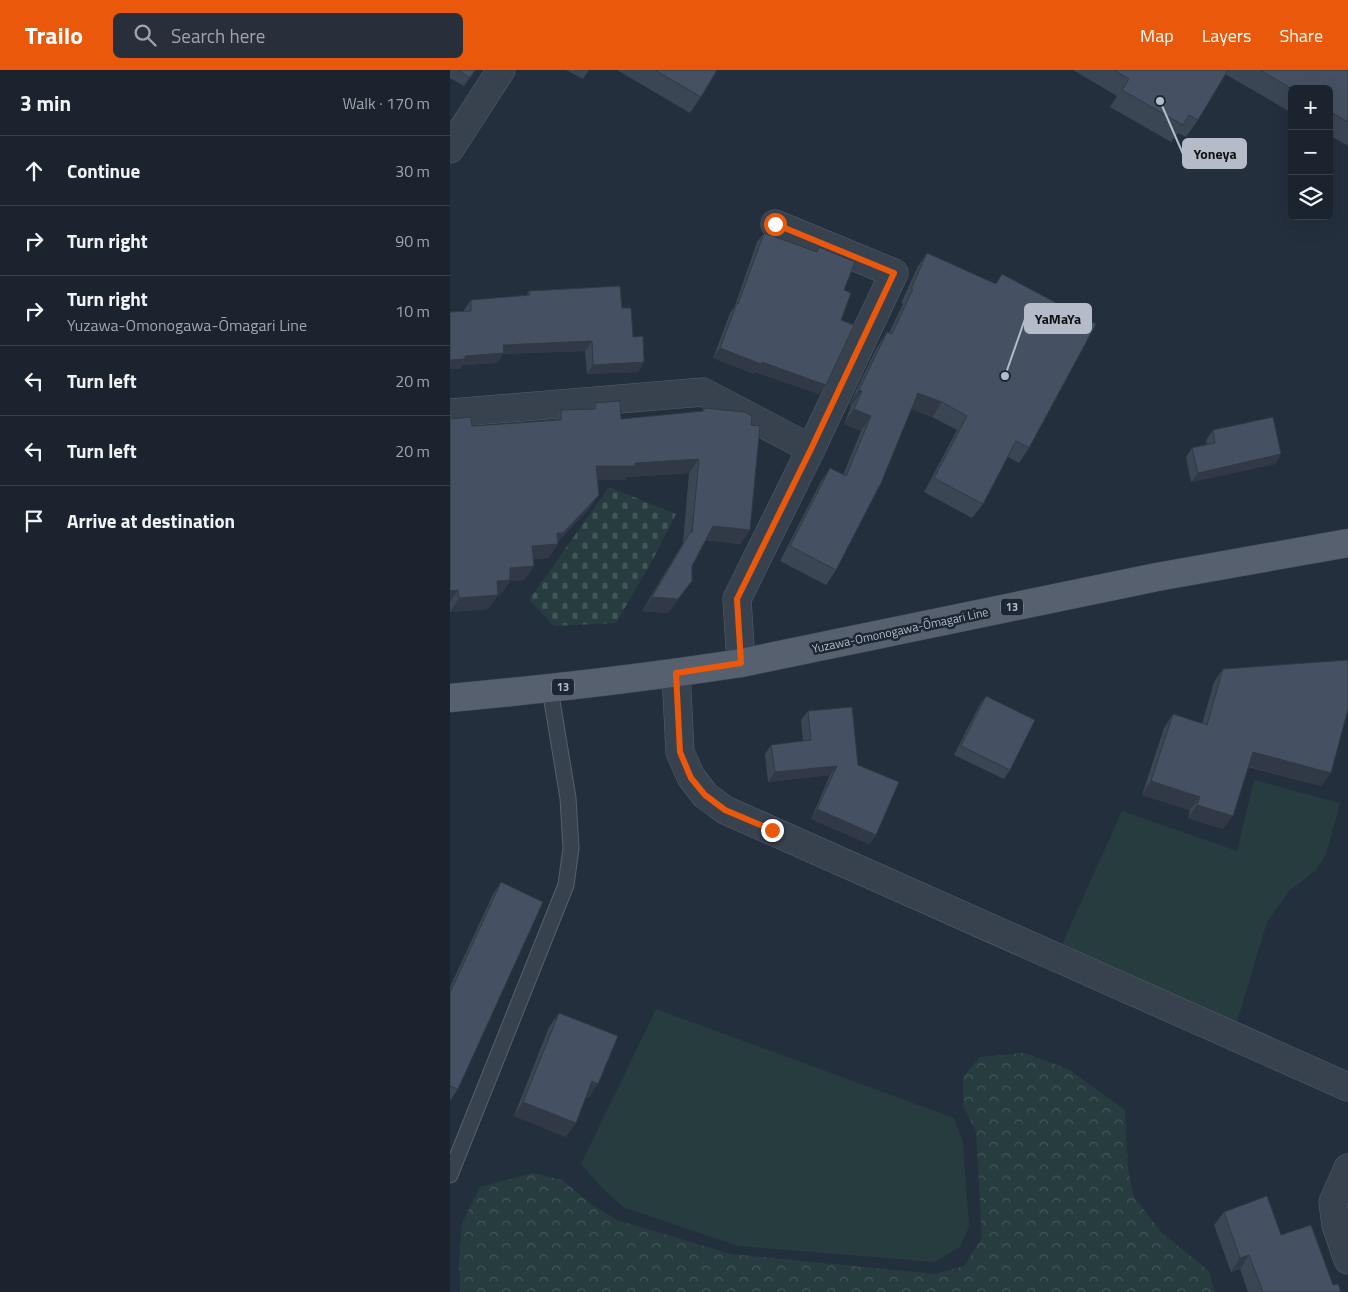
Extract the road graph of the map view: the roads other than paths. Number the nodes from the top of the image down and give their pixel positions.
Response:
1 (501, 70) edge
2 (454, 134) edge
3 (775, 224) dead end
4 (450, 413) edge
5 (811, 449) junction
6 (1348, 543) edge
7 (741, 663) junction
8 (676, 673) junction
9 (550, 688) junction
10 (450, 698) edge
11 (1348, 1087) edge
12 (1348, 1168) edge
13 (450, 1175) edge
14 (1348, 1260) edge

1 - 2 street
3 - 5 street
4 - 5 street
5 - 7 street
6 - 7 main road, Yuzawa-Omonogawa-Ōmagari Line / 13
7 - 8 main road, Yuzawa-Omonogawa-Ōmagari Line / 13
8 - 9 main road, Yuzawa-Omonogawa-Ōmagari Line / 13
8 - 11 street
9 - 10 main road, Yuzawa-Omonogawa-Ōmagari Line / 13
9 - 13 lane
12 - 14 street

